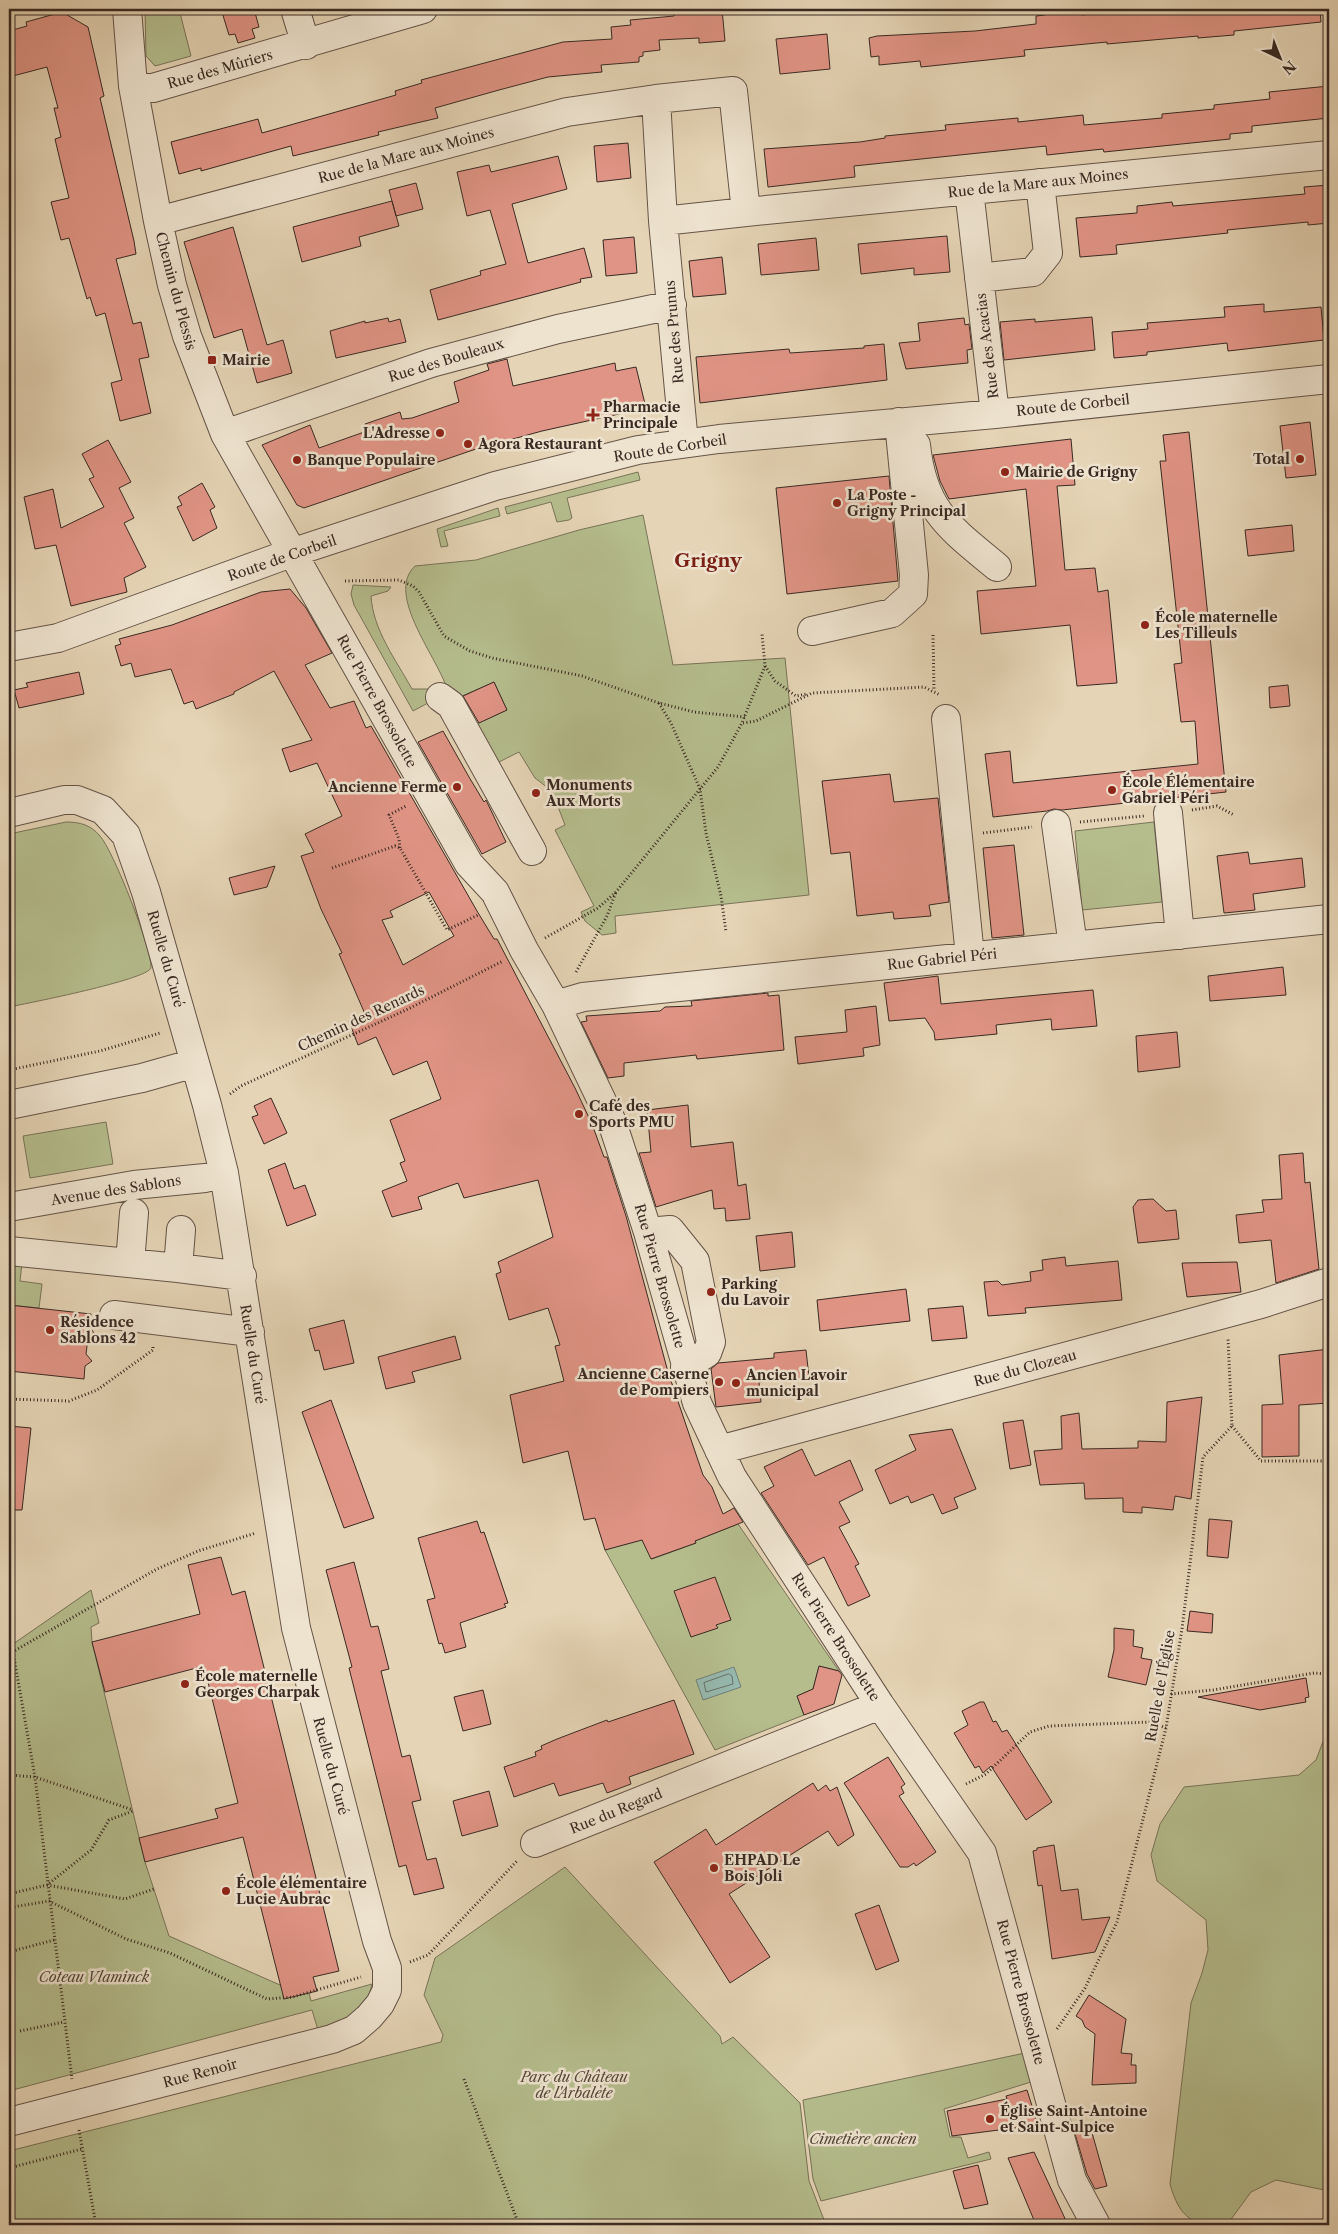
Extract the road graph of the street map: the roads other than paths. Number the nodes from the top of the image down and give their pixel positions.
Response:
1 (127, 9) edge
2 (295, 9) edge
3 (423, 9) edge
4 (306, 45) junction
5 (133, 86) junction
6 (656, 99) junction
7 (1329, 155) edge
8 (1040, 182) junction
9 (969, 190) junction
10 (746, 212) junction
11 (158, 221) junction
12 (663, 221) junction
13 (979, 278) junction
14 (672, 305) junction
15 (1329, 379) edge
16 (995, 414) junction
17 (906, 421) junction
18 (225, 434) junction
19 (684, 443) junction
20 (291, 553) junction
21 (997, 567) dead end
22 (812, 632) dead end
23 (9, 646) edge
24 (440, 697) dead end
25 (946, 719) road end
26 (9, 813) edge
27 (1168, 813) road end
28 (1056, 824) road end
29 (532, 851) dead end
30 (1329, 918) edge
31 (1180, 935) junction
32 (1073, 946) junction
33 (970, 956) junction
34 (556, 1005) junction
35 (195, 1063) junction
36 (9, 1106) edge
37 (224, 1173) junction
38 (9, 1208) edge
39 (134, 1213) dead end
40 (181, 1230) dead end
41 (648, 1232) junction
42 (9, 1251) edge
43 (130, 1263) junction
44 (178, 1268) junction
45 (242, 1276) junction
46 (1329, 1282) edge
47 (114, 1315) dead end
48 (250, 1332) junction
49 (685, 1367) junction
50 (719, 1450) junction
51 (880, 1705) junction
52 (535, 1843) road end
53 (380, 2004) joint
54 (9, 2122) edge
55 (1096, 2225) edge

1 - 5 street, Chemin du Plessis
2 - 4 street
3 - 4 street, Rue des Mûriers
4 - 5 street, Rue des Mûriers
5 - 11 street, Chemin du Plessis
6 - 10 street, Rue de la Mare aux Moines
6 - 11 street, Rue de la Mare aux Moines
6 - 12 street, Rue des Prunus
7 - 8 street, Rue de la Mare aux Moines
8 - 9 street, Rue de la Mare aux Moines
8 - 13 street, Rue des Acacias
9 - 10 street, Rue de la Mare aux Moines
9 - 13 street, Rue des Acacias
10 - 12 street, Rue de la Mare aux Moines
11 - 18 street, Chemin du Plessis
12 - 14 street, Rue des Prunus
13 - 16 street, Rue des Acacias
14 - 18 street, Rue des Bouleaux
14 - 19 street, Rue des Prunus
15 - 16 street, Route de Corbeil
16 - 17 street, Route de Corbeil
17 - 19 street, Route de Corbeil
17 - 21 street
17 - 22 street
18 - 20 street, Chemin du Plessis
19 - 20 street, Route de Corbeil
20 - 23 street, Route de Corbeil
20 - 34 street, Rue Pierre Brossolette
24 - 29 street
25 - 33 street
26 - 35 street, Ruelle du Curé
27 - 31 street
28 - 32 street
30 - 31 street, Rue Gabriel Péri
31 - 32 street, Rue Gabriel Péri
32 - 33 street, Rue Gabriel Péri
33 - 34 street, Rue Gabriel Péri
34 - 41 street, Rue Pierre Brossolette
35 - 36 street
35 - 37 street, Ruelle du Curé
37 - 38 street, Avenue des Sablons
37 - 45 street, Ruelle du Curé
39 - 43 street
40 - 44 street
41 - 49 street, Rue Pierre Brossolette
41 - 49 street
42 - 43 street
43 - 44 street
44 - 45 street
45 - 48 street, Ruelle du Curé
46 - 50 street, Rue du Clozeau
47 - 48 street
48 - 53 street, Ruelle du Curé
49 - 50 street, Rue Pierre Brossolette
50 - 51 street, Rue Pierre Brossolette
51 - 52 street, Rue du Regard
51 - 55 street, Rue Pierre Brossolette
53 - 54 street, Rue Renoir

